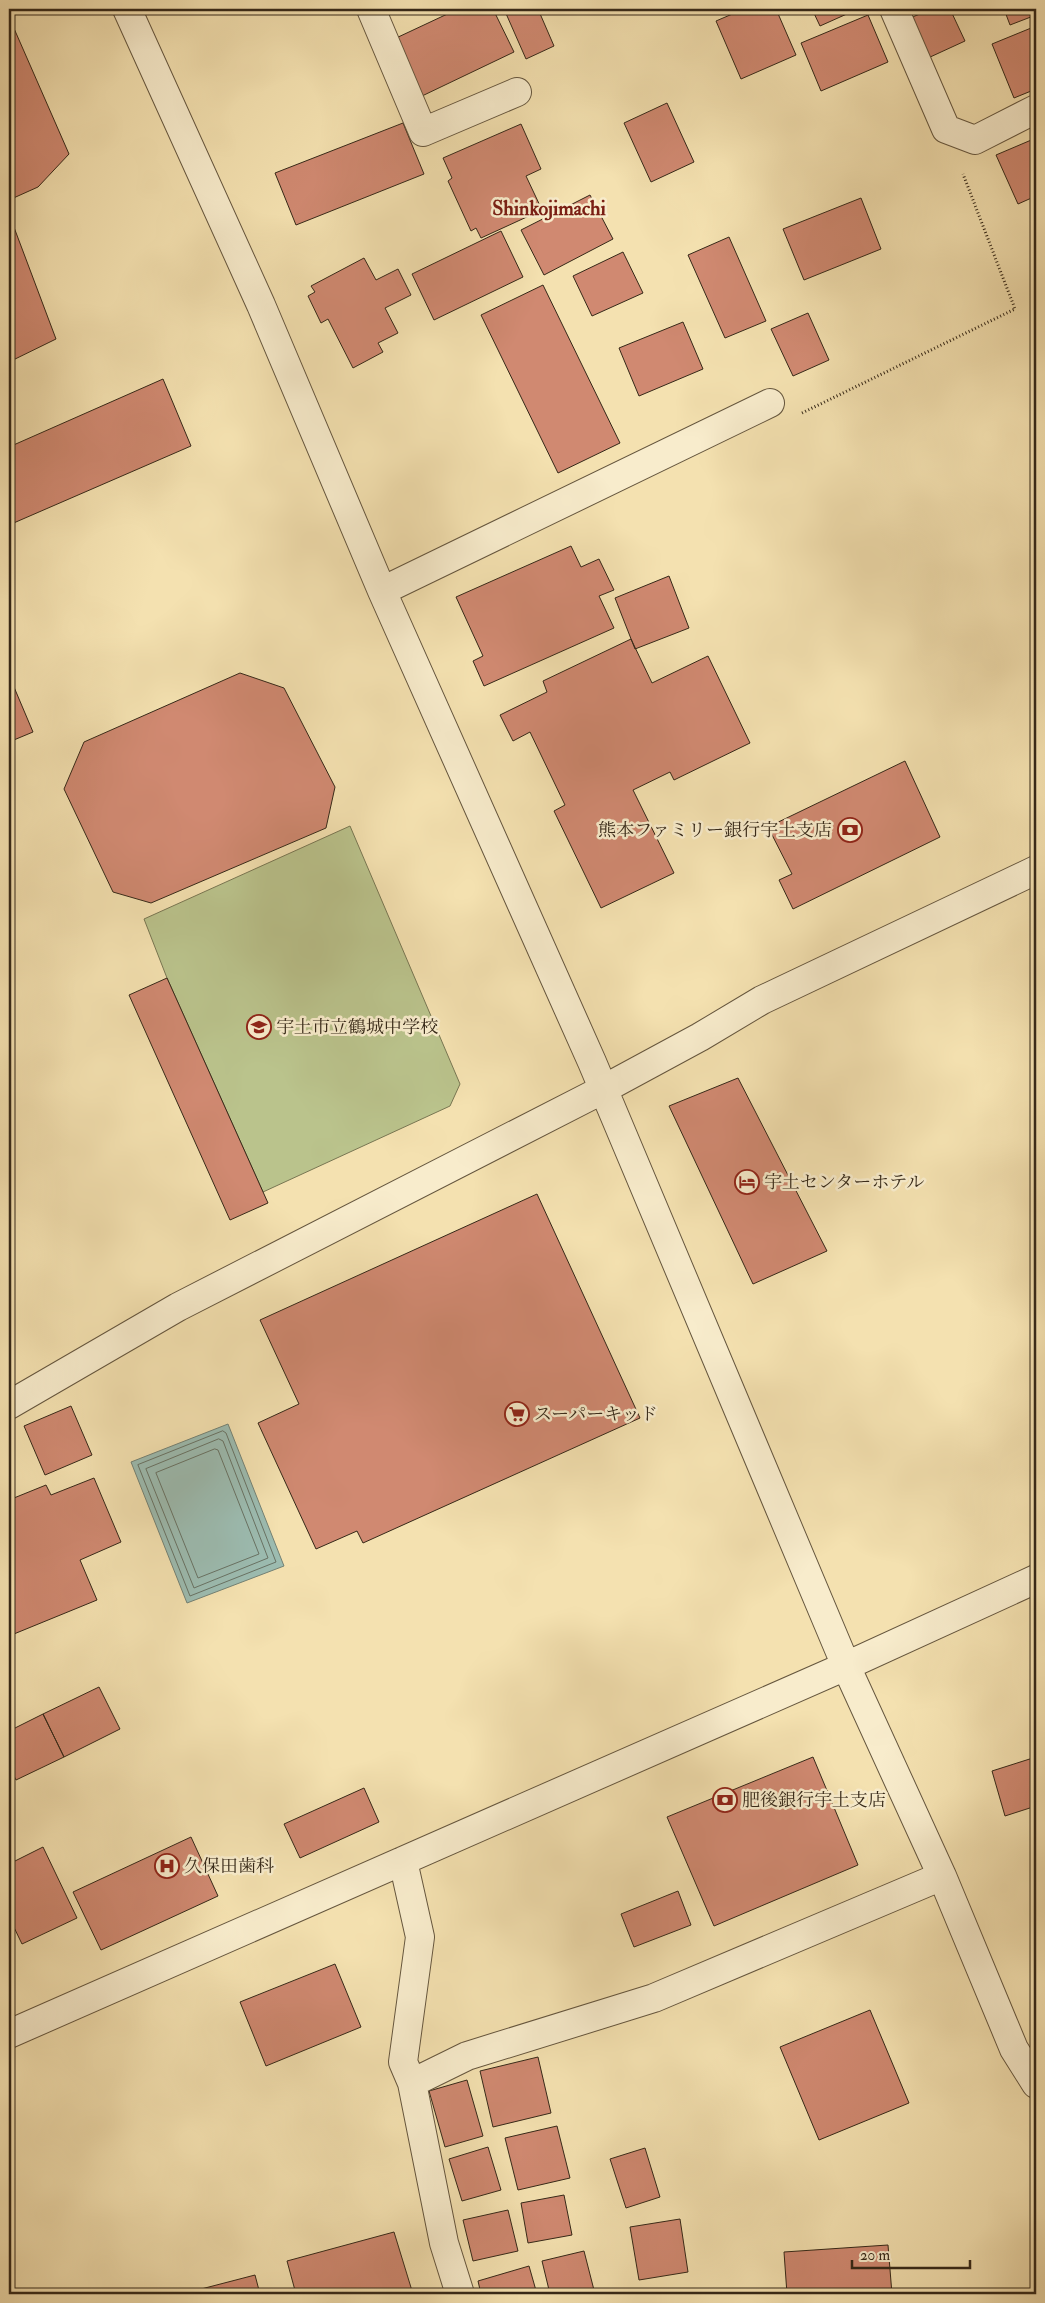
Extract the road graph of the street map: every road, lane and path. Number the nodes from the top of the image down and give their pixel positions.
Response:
1 (127, 9) edge
2 (371, 9) edge
3 (894, 9) edge
4 (517, 92) dead end
5 (1036, 109) edge
6 (946, 129) junction
7 (770, 403) joint
8 (382, 591) junction
9 (1036, 870) edge
10 (602, 1090) junction
11 (9, 1405) edge
12 (1036, 1579) edge
13 (846, 1666) junction
14 (403, 1861) junction
15 (942, 1876) junction
16 (9, 2034) edge
17 (412, 2083) junction
18 (1036, 2084) edge
19 (460, 2294) edge

1 - 8 street
2 - 4 street
3 - 6 street
5 - 6 street
6 - 7 path
7 - 8 street
8 - 10 street
9 - 10 street
10 - 11 street
10 - 13 street
12 - 13 street
13 - 14 street
13 - 15 street
14 - 16 street
14 - 17 street
15 - 17 street
15 - 18 street
17 - 19 street

